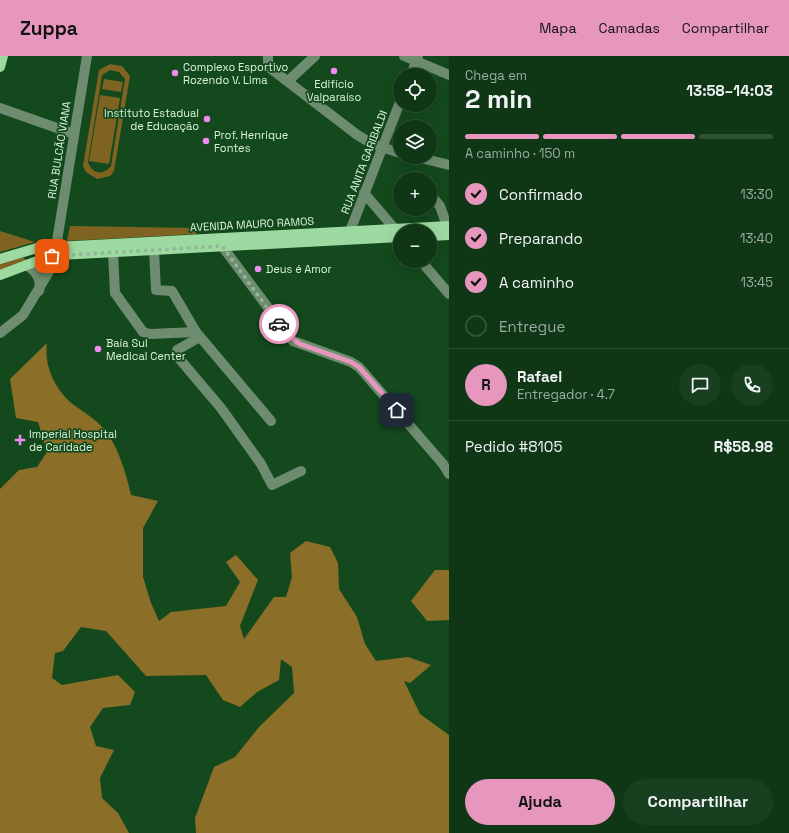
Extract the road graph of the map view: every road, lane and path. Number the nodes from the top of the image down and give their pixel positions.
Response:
1 (3, 56) edge
2 (87, 56) edge
3 (268, 56) edge
4 (315, 56) edge
5 (404, 56) edge
6 (417, 59) edge
7 (0, 67) edge
8 (449, 75) edge
9 (288, 81) junction
10 (0, 108) edge
11 (396, 112) edge
12 (74, 134) junction
13 (382, 148) junction
14 (393, 151) edge
15 (437, 162) edge
16 (449, 165) edge
17 (364, 193) junction
18 (437, 202) edge
19 (393, 227) edge
20 (393, 228) edge
21 (437, 229) edge
22 (448, 229) edge
23 (437, 233) edge
24 (350, 235) junction
25 (393, 237) edge
26 (222, 246) junction
27 (25, 251) junction
28 (58, 251) junction
29 (154, 251) junction
30 (113, 253) junction
31 (0, 259) edge
32 (38, 260) junction
33 (26, 265) junction
34 (427, 268) edge
35 (0, 275) edge
36 (47, 276) junction
37 (39, 291) junction
38 (449, 294) edge
39 (0, 333) edge
40 (198, 334) junction
41 (270, 421) dead end
42 (301, 471) dead end
43 (449, 474) edge

1 - 7 main road
2 - 12 street, RUA BULCÃO VIANA
3 - 9 street
4 - 9 street
5 - 6 street
6 - 8 street
9 - 13 street
10 - 12 street
11 - 13 street, RUA ANITA GARIBALDI
12 - 28 street, RUA BULCÃO VIANA
13 - 14 street
13 - 17 street, RUA ANITA GARIBALDI
15 - 16 street
17 - 19 street
17 - 24 street, RUA ANITA GARIBALDI
18 - 22 street
20 - 24 main road, AVENIDA MAURO RAMOS
21 - 22 main road, AVENIDA MAURO RAMOS
22 - 23 main road
24 - 25 main road, AVENIDA MAURO RAMOS
24 - 26 main road, AVENIDA MAURO RAMOS
24 - 28 main road, AVENIDA MAURO RAMOS
26 - 29 main road, AVENIDA MAURO RAMOS
26 - 43 street
27 - 28 main road
27 - 31 main road
27 - 32 main road
28 - 30 main road, AVENIDA MAURO RAMOS
28 - 32 main road
28 - 36 street
29 - 30 main road, AVENIDA MAURO RAMOS
29 - 40 street
30 - 40 street
32 - 33 main road
32 - 36 street
33 - 35 main road
33 - 37 street
34 - 38 street
36 - 37 street
37 - 39 street
40 - 41 street
40 - 42 street

